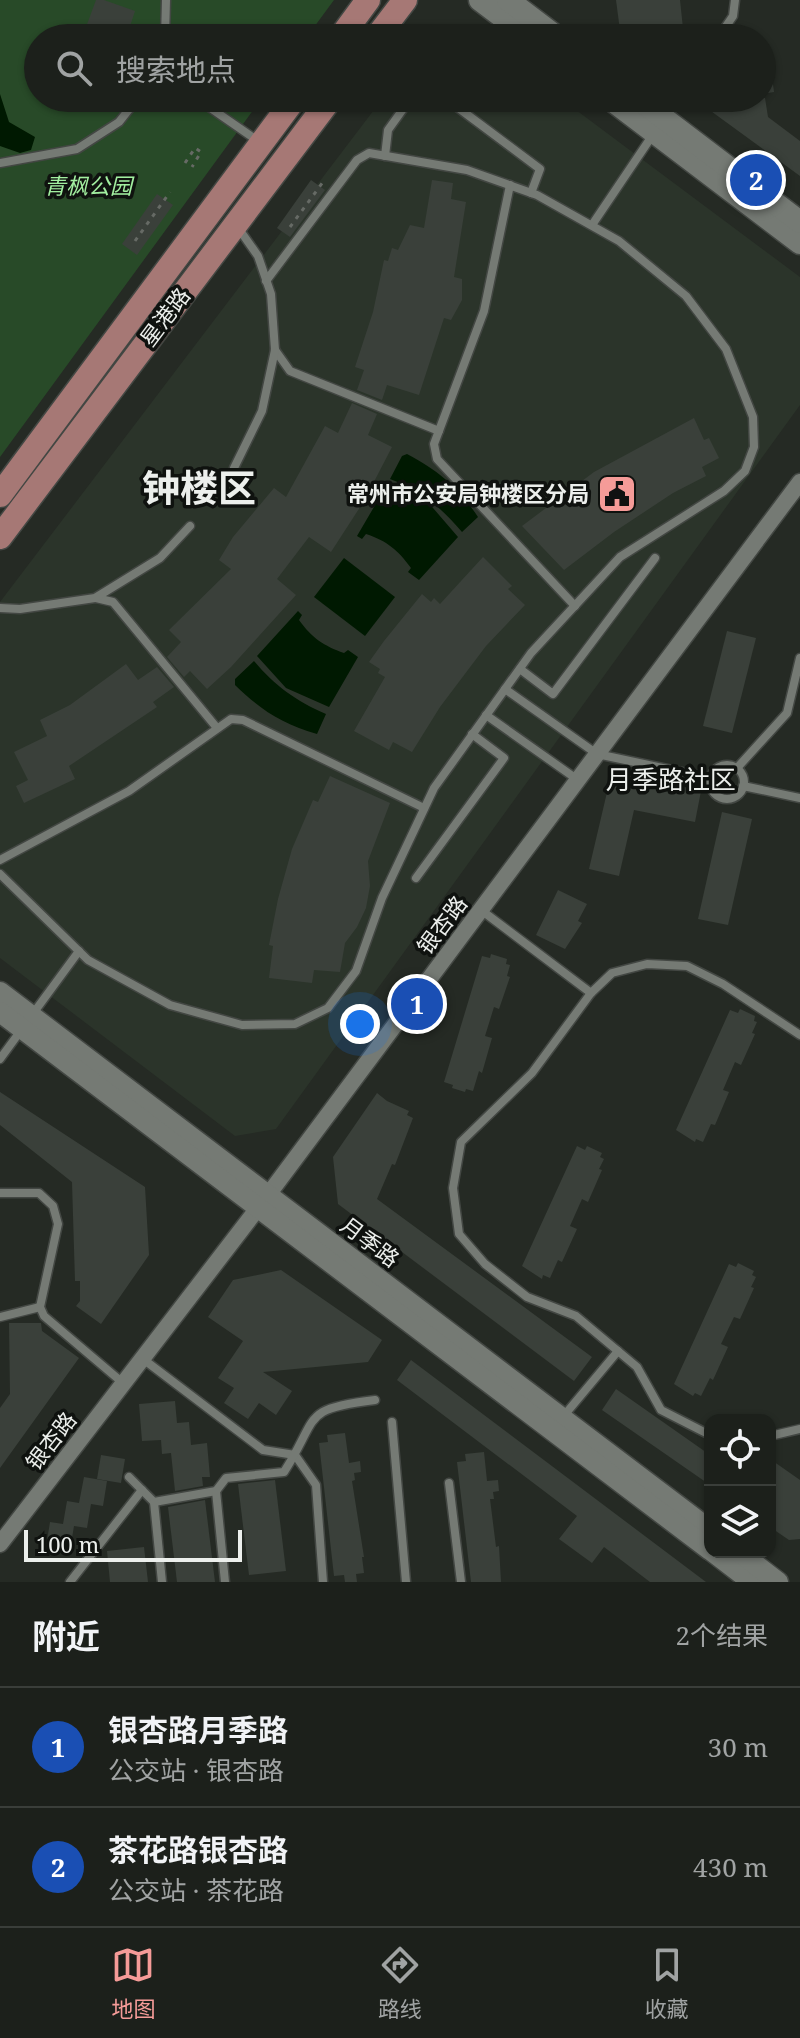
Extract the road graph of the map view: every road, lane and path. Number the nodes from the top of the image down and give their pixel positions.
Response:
1 (166, 0) edge
2 (368, 0) edge
3 (405, 0) edge
4 (480, 0) edge
5 (508, 0) edge
6 (735, 0) edge
7 (165, 24) edge
8 (350, 24) edge
9 (387, 24) edge
10 (512, 24) edge
11 (540, 24) edge
12 (728, 24) edge
13 (127, 112) edge
14 (216, 112) edge
15 (285, 112) edge
16 (320, 112) edge
17 (401, 112) edge
18 (464, 112) edge
19 (634, 112) edge
20 (648, 112) edge
21 (668, 112) edge
22 (659, 126) junction
23 (262, 144) junction
24 (385, 156) junction
25 (0, 163) edge
26 (185, 163) dead end
27 (192, 167) dead end
28 (323, 182) dead end
29 (510, 185) junction
30 (170, 192) dead end
31 (531, 193) junction
32 (800, 222) edge
33 (236, 224) junction
34 (592, 225) junction
35 (290, 227) dead end
36 (135, 241) dead end
37 (800, 243) edge
38 (266, 281) junction
39 (275, 350) junction
40 (439, 431) junction
41 (234, 468) dead end
42 (800, 482) edge
43 (0, 495) edge
44 (190, 526) dead end
45 (0, 537) edge
46 (655, 558) dead end
47 (95, 598) junction
48 (575, 606) junction
49 (3, 608) edge
50 (0, 618) edge
51 (800, 658) edge
52 (520, 669) junction
53 (505, 689) junction
54 (486, 715) junction
55 (217, 728) junction
56 (472, 734) junction
57 (597, 754) junction
58 (737, 768) junction
59 (710, 778) junction
60 (578, 780) junction
61 (743, 786) junction
62 (800, 798) edge
63 (424, 808) junction
64 (0, 860) edge
65 (0, 874) edge
66 (416, 878) dead end
67 (481, 910) junction
68 (79, 951) junction
69 (0, 992) edge
70 (591, 993) junction
71 (0, 1012) edge
72 (27, 1022) junction
73 (800, 1035) edge
74 (0, 1059) edge
75 (0, 1193) edge
76 (264, 1201) junction
77 (40, 1307) junction
78 (0, 1317) edge
79 (618, 1351) junction
80 (143, 1359) junction
81 (123, 1383) junction
82 (375, 1400) dead end
83 (562, 1418) junction
84 (392, 1422) dead end
85 (800, 1429) edge
86 (704, 1432) edge
87 (776, 1435) edge
88 (295, 1455) junction
89 (129, 1477) dead end
90 (449, 1483) dead end
91 (142, 1490) junction
92 (216, 1491) junction
93 (154, 1502) junction
94 (704, 1525) edge
95 (0, 1544) edge
96 (704, 1546) edge
97 (720, 1558) edge
98 (747, 1558) edge
99 (70, 1582) edge
100 (162, 1582) edge
101 (225, 1582) edge
102 (323, 1582) edge
103 (406, 1582) edge
104 (461, 1582) edge
105 (752, 1582) edge
106 (778, 1582) edge

1 - 7 lane
2 - 8 main road
3 - 9 main road
4 - 10 main road
5 - 11 main road
6 - 12 lane
13 - 25 lane
14 - 23 lane
15 - 23 main road, 星港路
16 - 33 main road, 星港路
17 - 24 lane
18 - 31 lane
19 - 22 main road
20 - 22 main road
21 - 22 lane
22 - 32 main road
22 - 34 lane
22 - 37 main road
23 - 43 main road, 星港路
24 - 29 lane
24 - 38 lane
26 - 27 path
28 - 35 path
29 - 31 lane
29 - 40 lane
30 - 36 path
31 - 34 lane
33 - 38 lane
33 - 45 main road, 星港路
34 - 48 lane
38 - 39 lane
39 - 40 lane
39 - 41 lane
40 - 48 lane
42 - 57 street, 银杏路
44 - 47 lane
46 - 52 lane
47 - 49 lane
47 - 55 lane
48 - 52 lane
49 - 50 lane
51 - 58 lane
52 - 53 lane
53 - 54 lane
53 - 57 lane
54 - 56 lane
54 - 60 lane
55 - 63 lane
55 - 64 lane
56 - 63 lane
56 - 66 lane
57 - 59 lane
57 - 60 street, 银杏路
58 - 59 lane
58 - 61 lane
59 - 61 lane
60 - 67 street, 银杏路
61 - 62 lane
63 - 68 lane
65 - 68 lane
67 - 70 lane
67 - 76 street, 银杏路
68 - 72 lane
69 - 72 street, 月季路
70 - 73 lane
70 - 79 lane
71 - 72 street, 月季路
72 - 74 lane
72 - 76 street, 月季路
75 - 77 lane
76 - 80 street, 银杏路
76 - 83 street, 月季路
76 - 96 street, 月季路
77 - 78 lane
77 - 81 lane
79 - 83 lane
79 - 86 lane
80 - 81 street, 银杏路
80 - 88 lane
81 - 95 street, 银杏路
82 - 88 lane
83 - 94 street, 月季路
84 - 103 lane
85 - 87 lane
88 - 92 lane
88 - 102 lane
89 - 91 lane
90 - 104 lane
91 - 93 lane
91 - 99 lane
92 - 93 lane
92 - 101 lane
93 - 100 lane
97 - 105 street, 月季路
98 - 106 street

